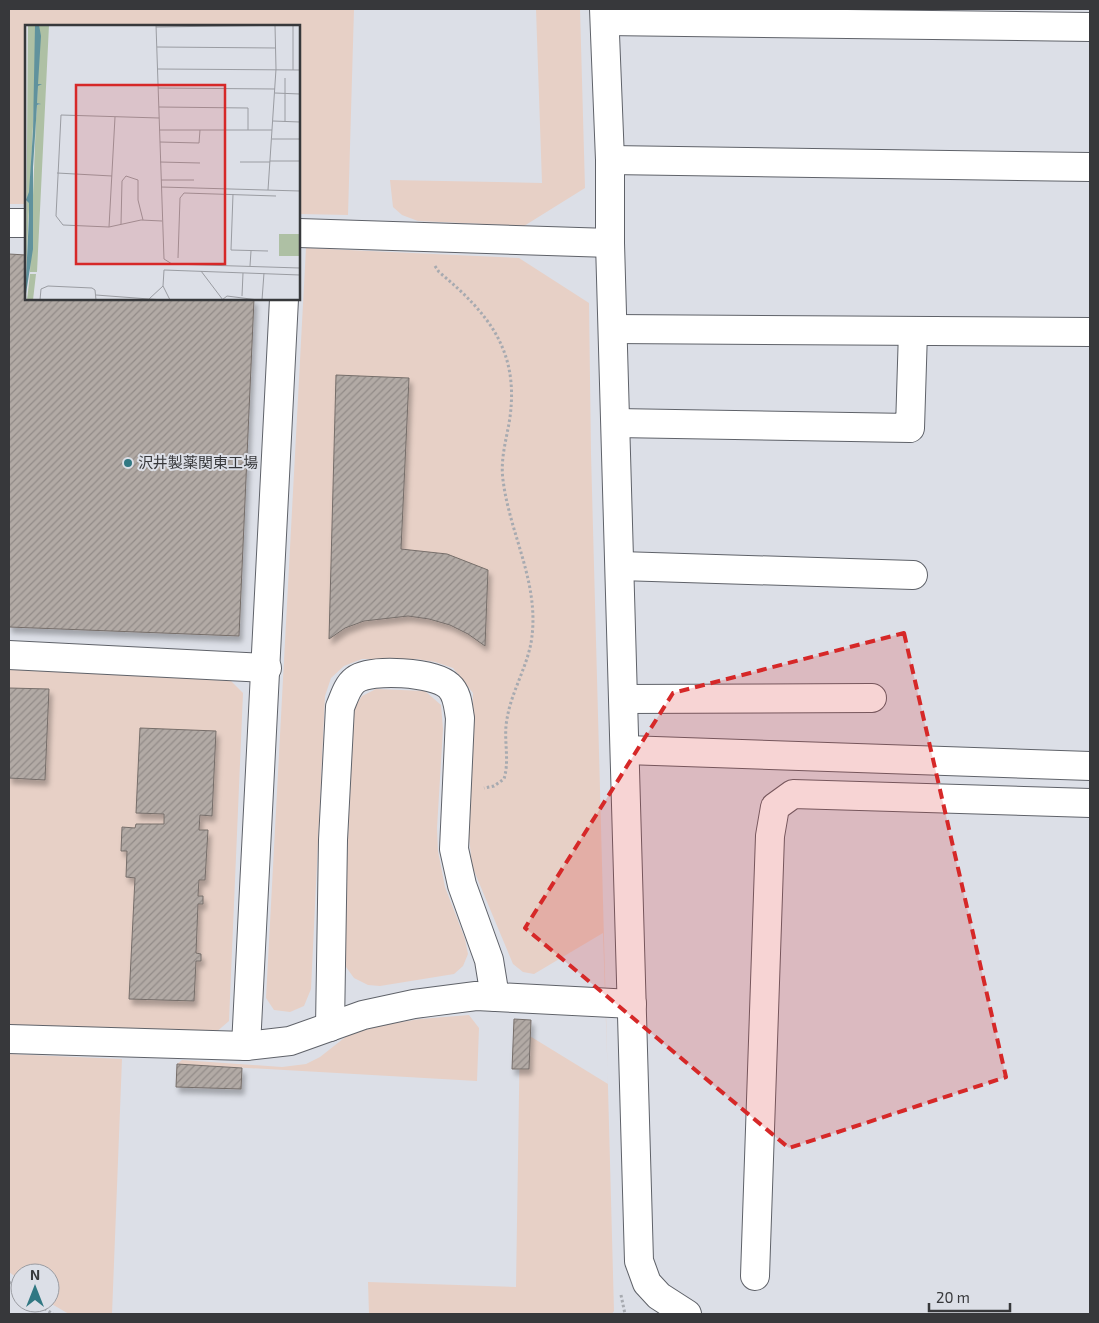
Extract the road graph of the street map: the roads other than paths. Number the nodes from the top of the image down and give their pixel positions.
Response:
1 (604, 15) edge
2 (1090, 27) edge
3 (610, 160) junction
4 (1090, 167) edge
5 (9, 223) edge
6 (25, 223) edge
7 (300, 233) edge
8 (610, 243) junction
9 (284, 300) edge
10 (613, 328) junction
11 (913, 331) junction
12 (1090, 332) edge
13 (616, 423) junction
14 (620, 566) junction
15 (913, 575) dead end
16 (9, 655) edge
17 (267, 668) junction
18 (872, 698) dead end
19 (624, 699) junction
20 (626, 750) junction
21 (1090, 766) edge
22 (1090, 803) edge
23 (495, 997) junction
24 (632, 1004) junction
25 (330, 1027) junction
26 (9, 1039) edge
27 (246, 1046) junction
28 (755, 1276) dead end
29 (687, 1314) edge

1 - 2 street
1 - 3 street
3 - 4 street
3 - 8 street
5 - 6 street
7 - 8 street
8 - 10 street
9 - 17 street
10 - 11 street
10 - 13 street
11 - 12 street
11 - 13 street
13 - 14 street
14 - 15 street
14 - 19 street
16 - 17 street
17 - 27 street
18 - 19 street
19 - 20 street
20 - 21 street
20 - 24 street
22 - 28 street
23 - 24 street
23 - 25 street
23 - 25 street
24 - 29 street
25 - 27 street
26 - 27 street

